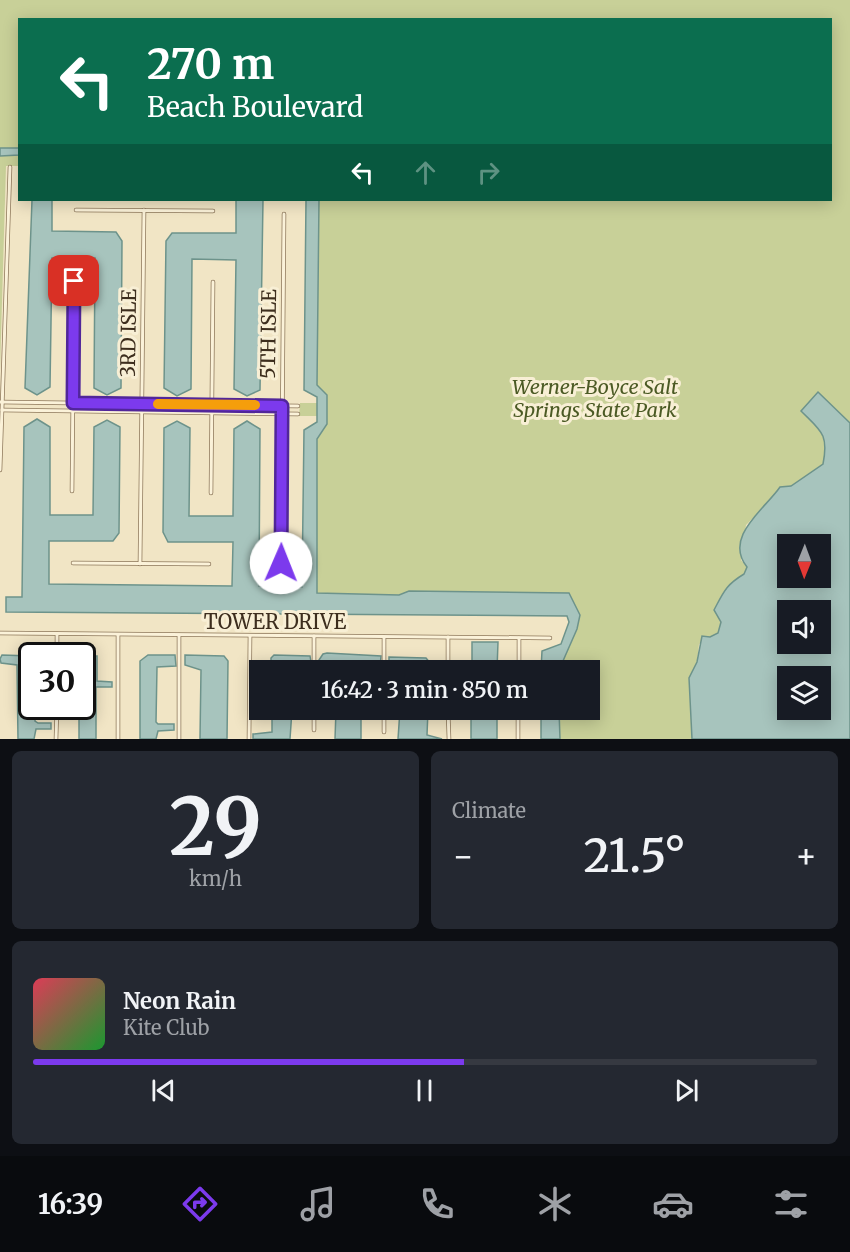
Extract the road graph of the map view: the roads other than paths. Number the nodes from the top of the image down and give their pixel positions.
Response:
1 (10, 167) dead end
2 (76, 210) dead end
3 (144, 210) junction
4 (213, 211) dead end
5 (284, 214) dead end
6 (74, 281) dead end
7 (213, 282) dead end
8 (1, 402) edge
9 (73, 403) junction
10 (142, 404) junction
11 (212, 405) junction
12 (282, 406) junction
13 (298, 406) dead end
14 (1, 410) edge
15 (72, 411) junction
16 (142, 412) junction
17 (212, 413) junction
18 (282, 414) junction
19 (298, 414) dead end
20 (0, 470) edge
21 (72, 491) dead end
22 (211, 493) dead end
23 (73, 563) dead end
24 (281, 563) dead end
25 (140, 564) junction
26 (209, 564) dead end
27 (0, 633) edge
28 (57, 634) junction
29 (118, 635) junction
30 (179, 635) junction
31 (250, 636) junction
32 (314, 636) junction
33 (384, 637) junction
34 (448, 637) junction
35 (519, 638) junction
36 (550, 638) dead end
37 (57, 642) edge
38 (314, 660) edge
39 (384, 660) edge
40 (448, 660) edge
41 (519, 660) edge
42 (57, 720) edge
43 (314, 720) edge
44 (384, 720) edge
45 (448, 720) edge
46 (519, 720) edge
47 (314, 730) dead end
48 (384, 732) dead end
49 (56, 739) edge
50 (118, 739) edge
51 (179, 739) edge
52 (249, 739) edge
53 (448, 739) edge
54 (518, 739) edge

1 - 8 street
2 - 3 street
3 - 4 street
3 - 10 street, 3RD ISLE
5 - 12 street, 5TH ISLE
6 - 9 street
7 - 11 street
8 - 9 street
8 - 14 street
9 - 10 street
9 - 15 street
10 - 11 street
10 - 16 street, 3RD ISLE
11 - 12 street
11 - 17 street
12 - 13 street
12 - 18 street, 5TH ISLE
14 - 15 street
14 - 20 street
15 - 16 street
15 - 21 street
16 - 17 street
16 - 25 street, 3RD ISLE
17 - 18 street
17 - 22 street
18 - 19 street
18 - 24 street, 5TH ISLE
23 - 25 street
25 - 26 street
27 - 28 street, TOWER DRIVE
28 - 29 street, TOWER DRIVE
28 - 37 street
29 - 30 street, TOWER DRIVE
29 - 50 street
30 - 31 street, TOWER DRIVE
30 - 51 street
31 - 32 street, TOWER DRIVE
31 - 52 street
32 - 33 street, TOWER DRIVE
32 - 38 street
33 - 34 street, TOWER DRIVE
33 - 39 street
34 - 35 street, TOWER DRIVE
34 - 40 street
35 - 36 street, TOWER DRIVE
35 - 41 street
42 - 49 street
43 - 47 street
44 - 48 street
45 - 53 street
46 - 54 street

